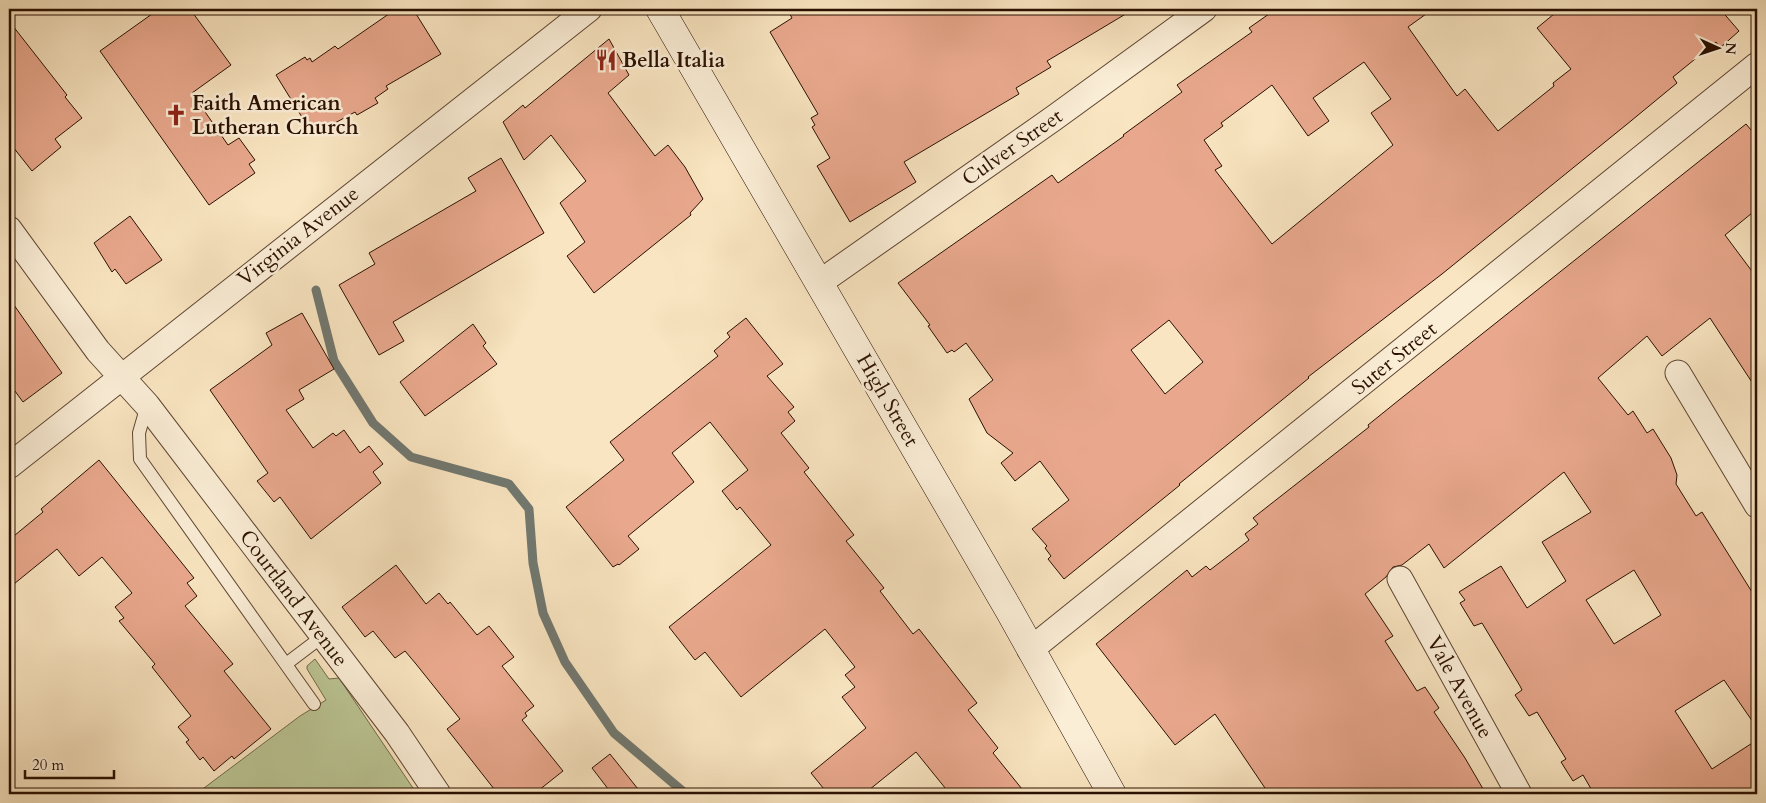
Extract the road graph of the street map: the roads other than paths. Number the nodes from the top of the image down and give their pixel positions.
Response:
1 (590, 9) edge
2 (660, 9) edge
3 (1204, 9) edge
4 (1757, 65) edge
5 (9, 229) edge
6 (819, 282) junction
7 (1678, 373) dead end
8 (121, 376) junction
9 (147, 405) junction
10 (9, 466) edge
11 (1754, 493) edge
12 (1400, 579) dead end
13 (323, 636) junction
14 (1030, 650) junction
15 (286, 664) junction
16 (314, 704) dead end
17 (438, 794) edge
18 (1112, 794) edge
19 (1519, 794) edge

1 - 8 street, Virginia Avenue
2 - 6 main road, High Street
3 - 6 street, Culver Street
4 - 14 street, Suter Street
5 - 8 street, Courtland Avenue
6 - 14 main road, High Street
7 - 11 street
8 - 9 street, Courtland Avenue
8 - 10 street, Virginia Avenue
9 - 13 street, Courtland Avenue
9 - 15 lane, Courtland Avenue
12 - 19 street, Vale Avenue
13 - 15 lane
13 - 17 street, Courtland Avenue
14 - 18 main road, High Street
15 - 16 lane, Courtland Avenue

